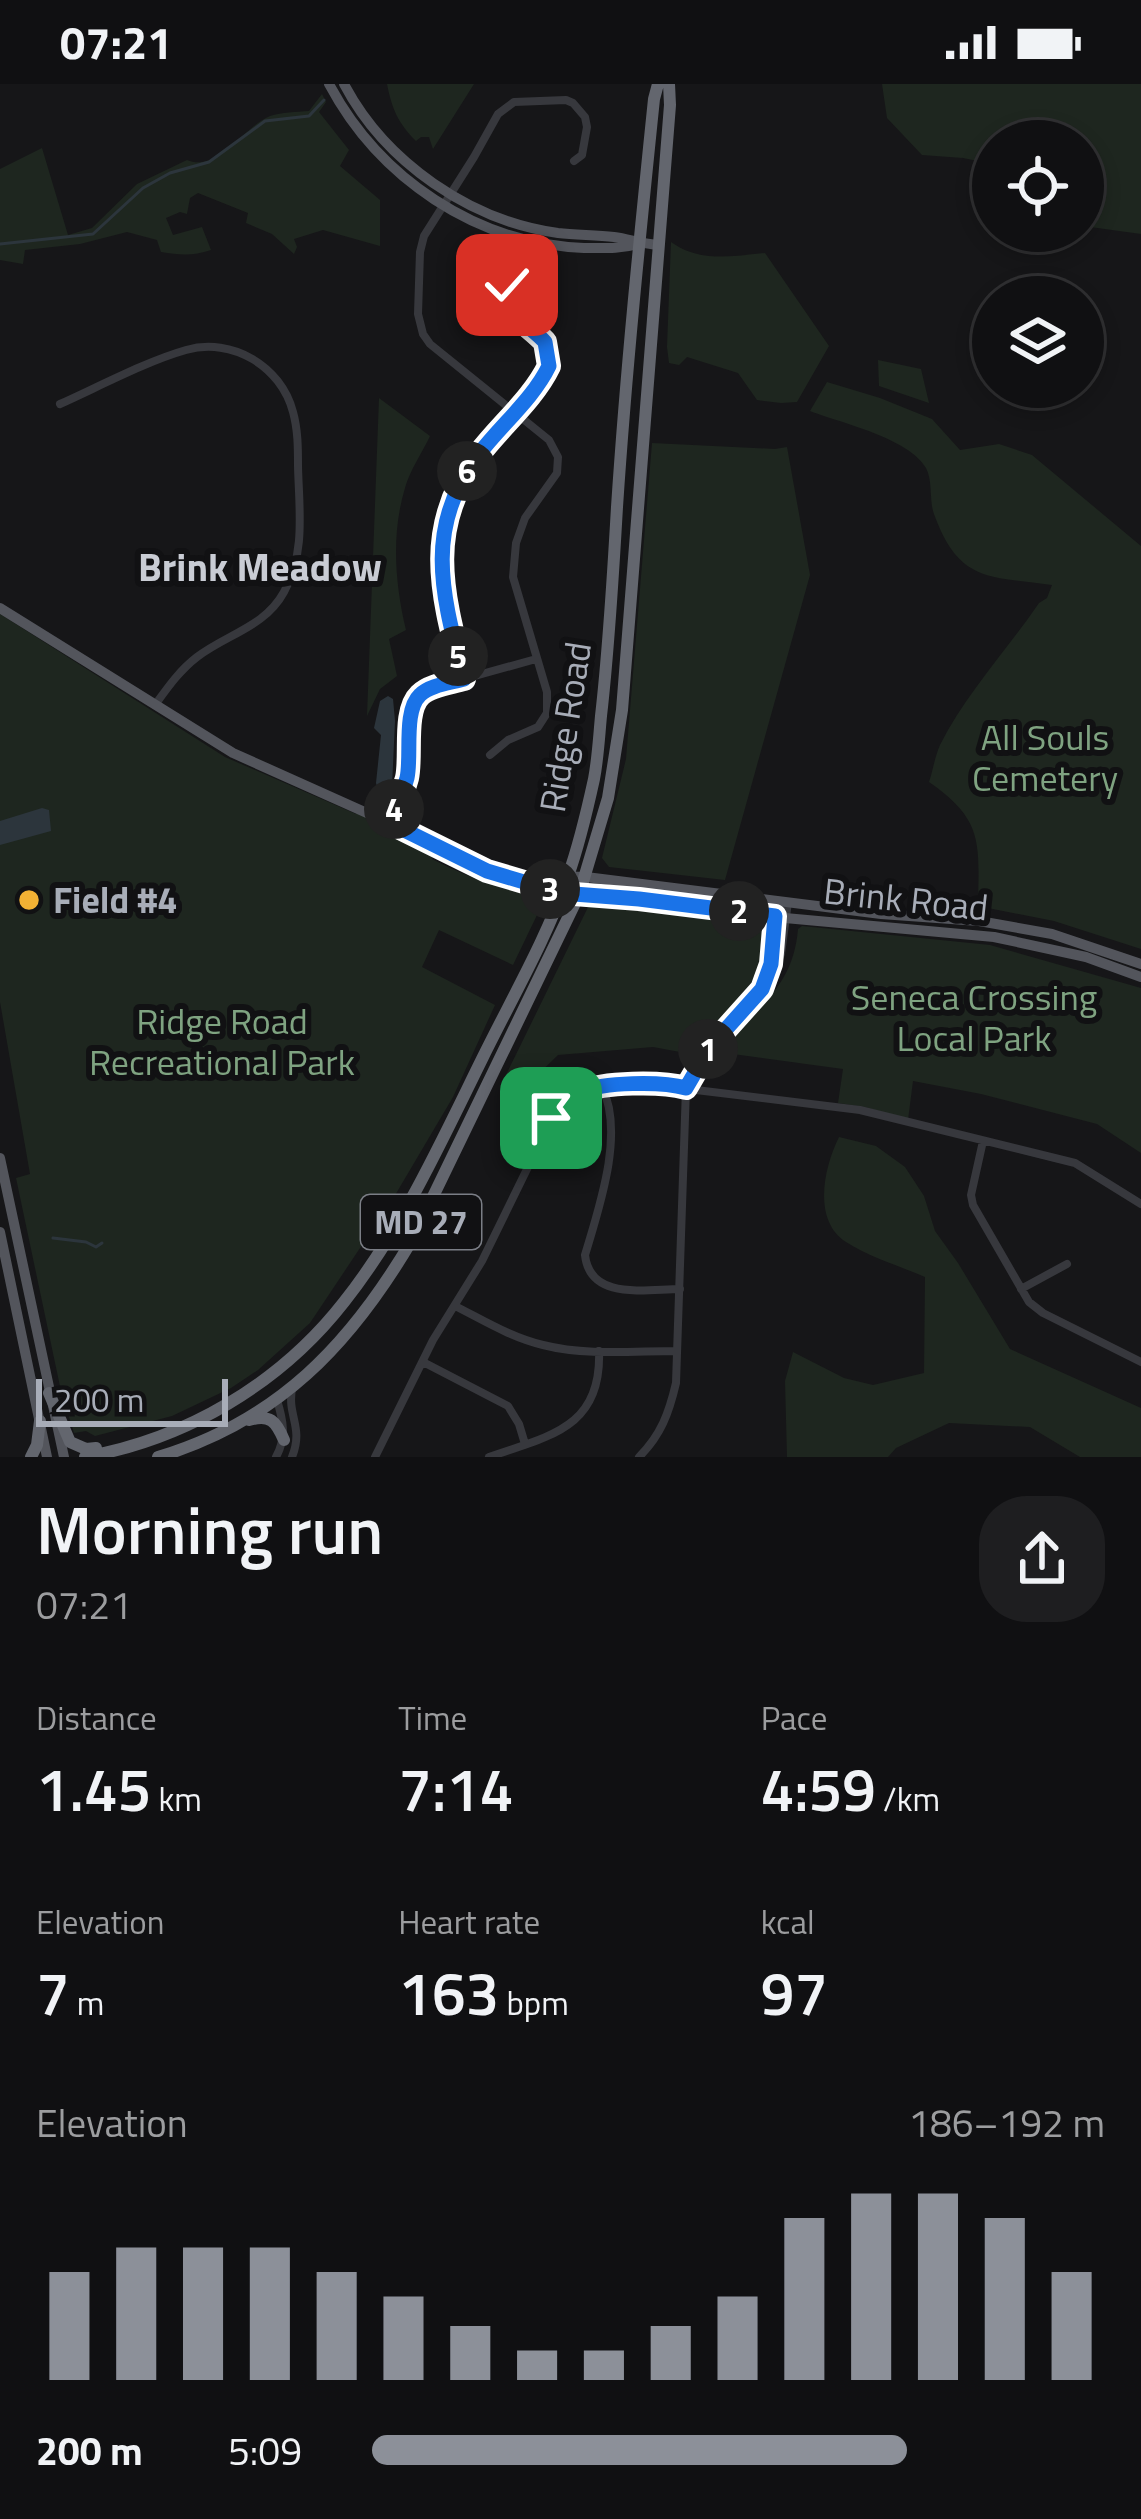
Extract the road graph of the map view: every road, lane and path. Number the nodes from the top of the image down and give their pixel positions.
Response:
1 (329, 84) edge
2 (344, 84) edge
3 (658, 84) edge
4 (669, 84) edge
5 (574, 160) dead end
6 (449, 193) junction
7 (442, 205) junction
8 (639, 244) junction
9 (659, 245) junction
10 (505, 299) dead end
11 (60, 404) dead end
12 (514, 413) junction
13 (0, 608) edge
14 (536, 658) junction
15 (464, 679) junction
16 (155, 705) junction
17 (490, 754) dead end
18 (388, 822) junction
19 (568, 876) junction
20 (586, 878) junction
21 (561, 893) junction
22 (579, 895) junction
23 (782, 901) junction
24 (780, 917) junction
25 (1141, 964) edge
26 (1141, 977) edge
27 (602, 1087) junction
28 (686, 1088) junction
29 (983, 1141) junction
30 (0, 1158) edge
31 (1141, 1204) edge
32 (0, 1232) edge
33 (20, 1252) junction
34 (3, 1256) edge
35 (1067, 1264) dead end
36 (680, 1288) junction
37 (1021, 1289) junction
38 (455, 1306) junction
39 (599, 1351) junction
40 (677, 1351) junction
41 (297, 1352) junction
42 (423, 1362) junction
43 (1141, 1362) edge
44 (292, 1387) junction
45 (50, 1394) junction
46 (277, 1400) junction
47 (40, 1421) junction
48 (242, 1421) junction
49 (157, 1439) junction
50 (284, 1440) junction
51 (525, 1444) junction
52 (31, 1457) edge
53 (47, 1457) edge
54 (64, 1457) edge
55 (85, 1457) edge
56 (158, 1457) edge
57 (276, 1457) edge
58 (292, 1457) edge
59 (375, 1457) edge
60 (489, 1457) edge
61 (639, 1457) edge

1 - 7 main road
2 - 6 main road
3 - 8 highway, Ridge Road / MD 27
4 - 9 highway, Ridge Road / MD 27
5 - 6 street
6 - 7 street
6 - 8 main road
7 - 8 main road
7 - 12 street
8 - 9 main road
8 - 19 highway, Ridge Road / MD 27
9 - 20 highway, Ridge Road / MD 27
10 - 12 street
11 - 16 street
12 - 14 street
12 - 15 street
13 - 16 main road, Brink Road
14 - 15 street
14 - 17 street
15 - 18 street
16 - 18 main road, Brink Road
18 - 19 main road, Brink Road
18 - 21 main road, Brink Road
19 - 20 main road, Brink Road
19 - 21 highway, Ridge Road / MD 27
20 - 22 highway, Ridge Road / MD 27
20 - 23 main road, Brink Road
21 - 22 main road, Brink Road
21 - 41 highway, Ridge Road / MD 27
22 - 24 main road, Brink Road
22 - 44 highway, Ridge Road / MD 27
23 - 24 street
23 - 25 main road, Brink Road
24 - 26 main road, Brink Road
24 - 28 street
27 - 28 street
27 - 36 street
27 - 38 street
28 - 29 street
28 - 36 street
29 - 31 street
29 - 37 street
30 - 33 main road
32 - 34 main road
33 - 34 street
33 - 45 main road
34 - 47 main road
35 - 37 street
36 - 40 street
37 - 43 street
38 - 39 street
38 - 42 street
39 - 40 street
39 - 51 street
40 - 61 street
41 - 46 highway
41 - 49 highway, Ridge Road / MD 27
42 - 51 street
42 - 59 street
44 - 46 highway, Ridge Road / MD 27
44 - 58 street
45 - 49 highway
45 - 54 main road
46 - 48 highway, Ridge Road / MD 27
46 - 50 street
47 - 52 highway
47 - 53 main road
48 - 50 highway
48 - 56 highway, Ridge Road / MD 27
49 - 55 highway, Ridge Road / MD 27
50 - 57 street
51 - 60 street

